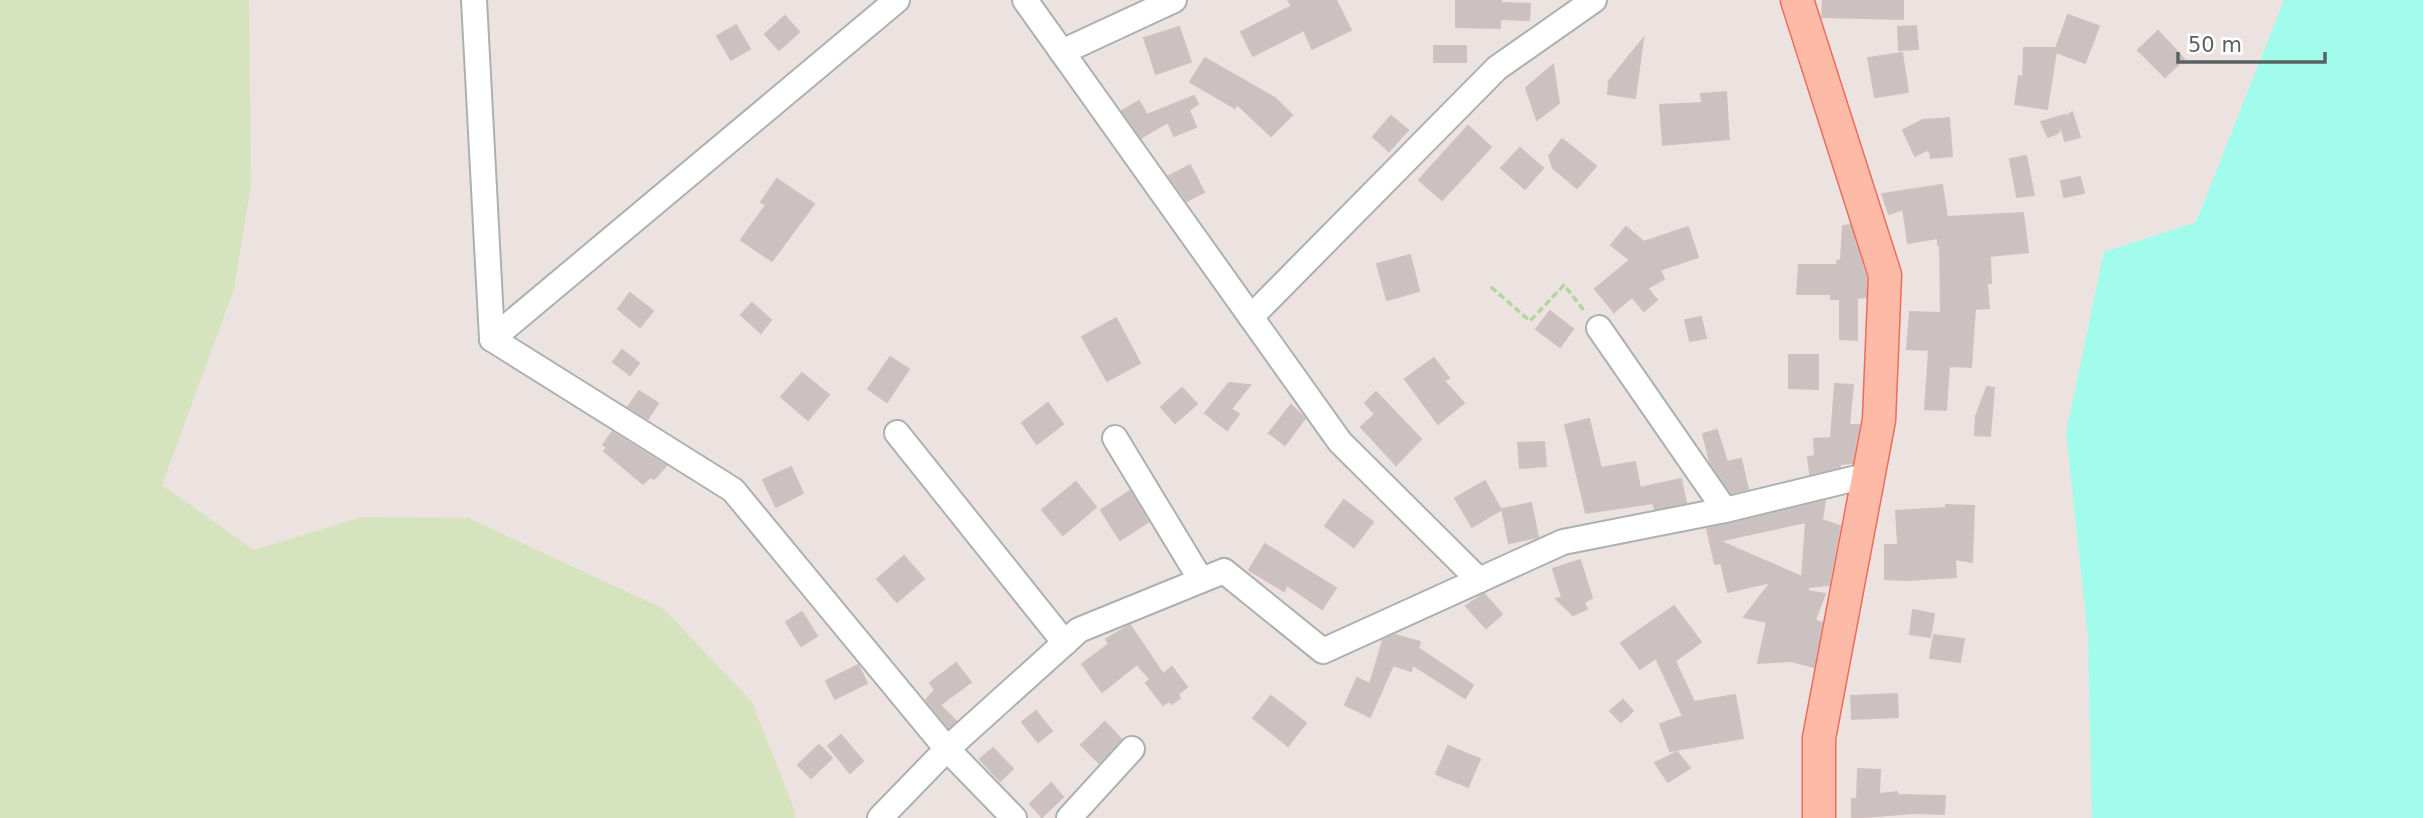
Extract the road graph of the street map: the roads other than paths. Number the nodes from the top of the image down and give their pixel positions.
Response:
1 (474, 0) edge
2 (897, 0) edge
3 (1025, 0) edge
4 (1174, 0) edge
5 (1594, 0) edge
6 (1797, 0) edge
7 (1062, 52) junction
8 (1251, 317) junction
9 (1599, 328) road end
10 (492, 339) junction
11 (897, 433) dead end
12 (1115, 438) dead end
13 (1869, 475) junction
14 (1724, 510) junction
15 (1201, 580) junction
16 (1479, 580) junction
17 (1065, 643) junction
18 (947, 749) junction
19 (1132, 749) dead end
20 (880, 818) edge
21 (1014, 818) edge
22 (1069, 818) edge
23 (1819, 818) edge

1 - 10 street
2 - 10 street
3 - 7 street
4 - 7 street
5 - 8 street
6 - 13 main road
7 - 8 street
8 - 16 street
9 - 14 street
10 - 18 street
11 - 17 street
12 - 15 street
13 - 14 street
13 - 23 main road
14 - 16 street
15 - 16 street
15 - 17 street
17 - 18 street
18 - 20 street
18 - 21 street
19 - 22 street

